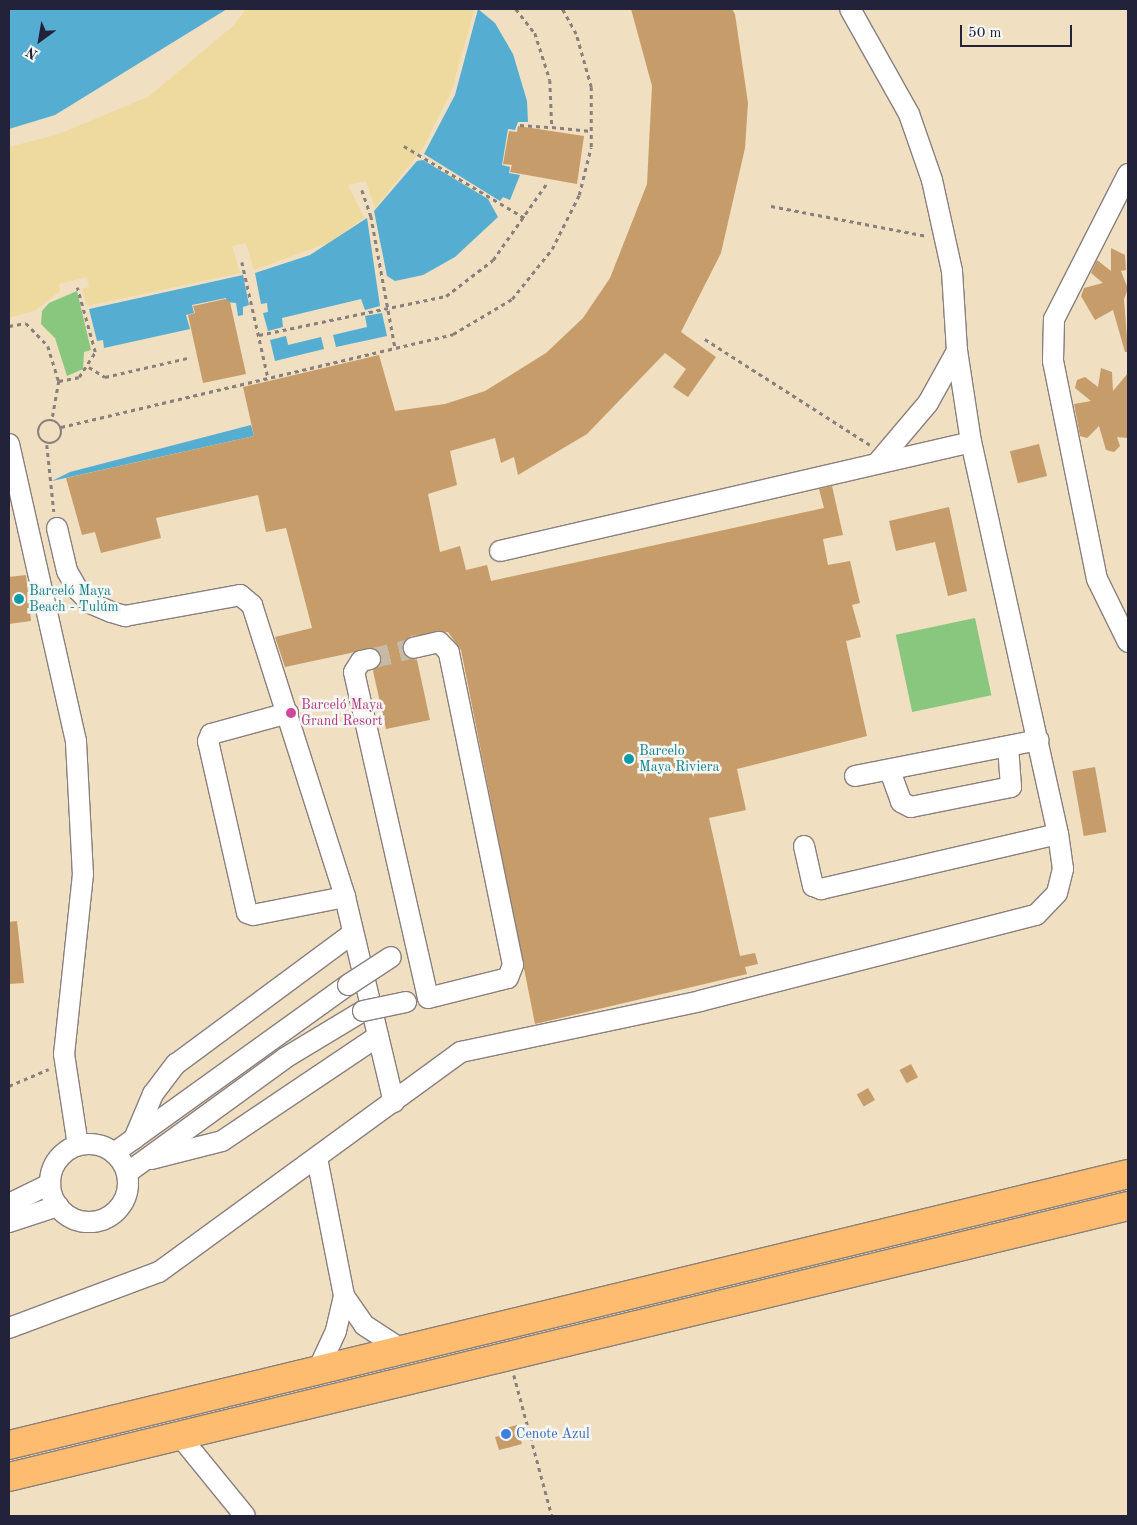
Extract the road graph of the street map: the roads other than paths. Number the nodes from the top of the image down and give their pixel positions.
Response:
1 (850, 9) edge
2 (1128, 174) edge
3 (957, 351) junction
4 (971, 442) junction
5 (9, 444) edge
6 (879, 461) junction
7 (57, 528) road end
8 (500, 551) dead end
9 (1128, 642) edge
10 (414, 648) tunnel mouth
11 (370, 659) tunnel mouth
12 (288, 713) junction
13 (1038, 740) junction
14 (1008, 746) junction
15 (890, 771) junction
16 (856, 776) dead end
17 (1058, 834) junction
18 (804, 846) dead end
19 (345, 897) junction
20 (353, 932) junction
21 (416, 942) junction
22 (428, 998) junction
23 (378, 1036) junction
24 (394, 1102) junction
25 (134, 1138) junction
26 (78, 1146) junction
27 (114, 1153) junction
28 (316, 1158) junction
29 (144, 1160) junction
30 (127, 1173) junction
31 (1128, 1174) edge
32 (50, 1184) junction
33 (9, 1204) edge
34 (58, 1206) junction
35 (1128, 1206) edge
36 (9, 1222) edge
37 (344, 1296) junction
38 (9, 1328) edge
39 (404, 1351) junction
40 (317, 1372) junction
41 (179, 1435) junction
42 (9, 1445) edge
43 (9, 1477) edge
44 (245, 1516) edge

1 - 3 street
2 - 9 street
3 - 4 street
3 - 6 street
4 - 6 street
4 - 13 street
5 - 26 street
6 - 8 street
7 - 12 street
10 - 22 street
11 - 21 street
12 - 19 street
12 - 19 street
13 - 14 street
13 - 17 street
14 - 15 street
14 - 15 street
15 - 16 street
17 - 18 street
17 - 24 street
19 - 20 street
20 - 23 street
20 - 25 street
21 - 22 street
21 - 25 street, bridge
22 - 29 street, bridge
23 - 24 street
23 - 29 street
24 - 28 street
25 - 27 street
26 - 27 street
26 - 32 street
27 - 30 street
28 - 37 street
28 - 38 street
29 - 30 street
30 - 34 street
31 - 39 highway
32 - 33 street
32 - 34 street
34 - 36 street
35 - 41 highway
37 - 39 street
37 - 40 street
39 - 40 highway
40 - 42 highway
41 - 43 highway
41 - 44 street

